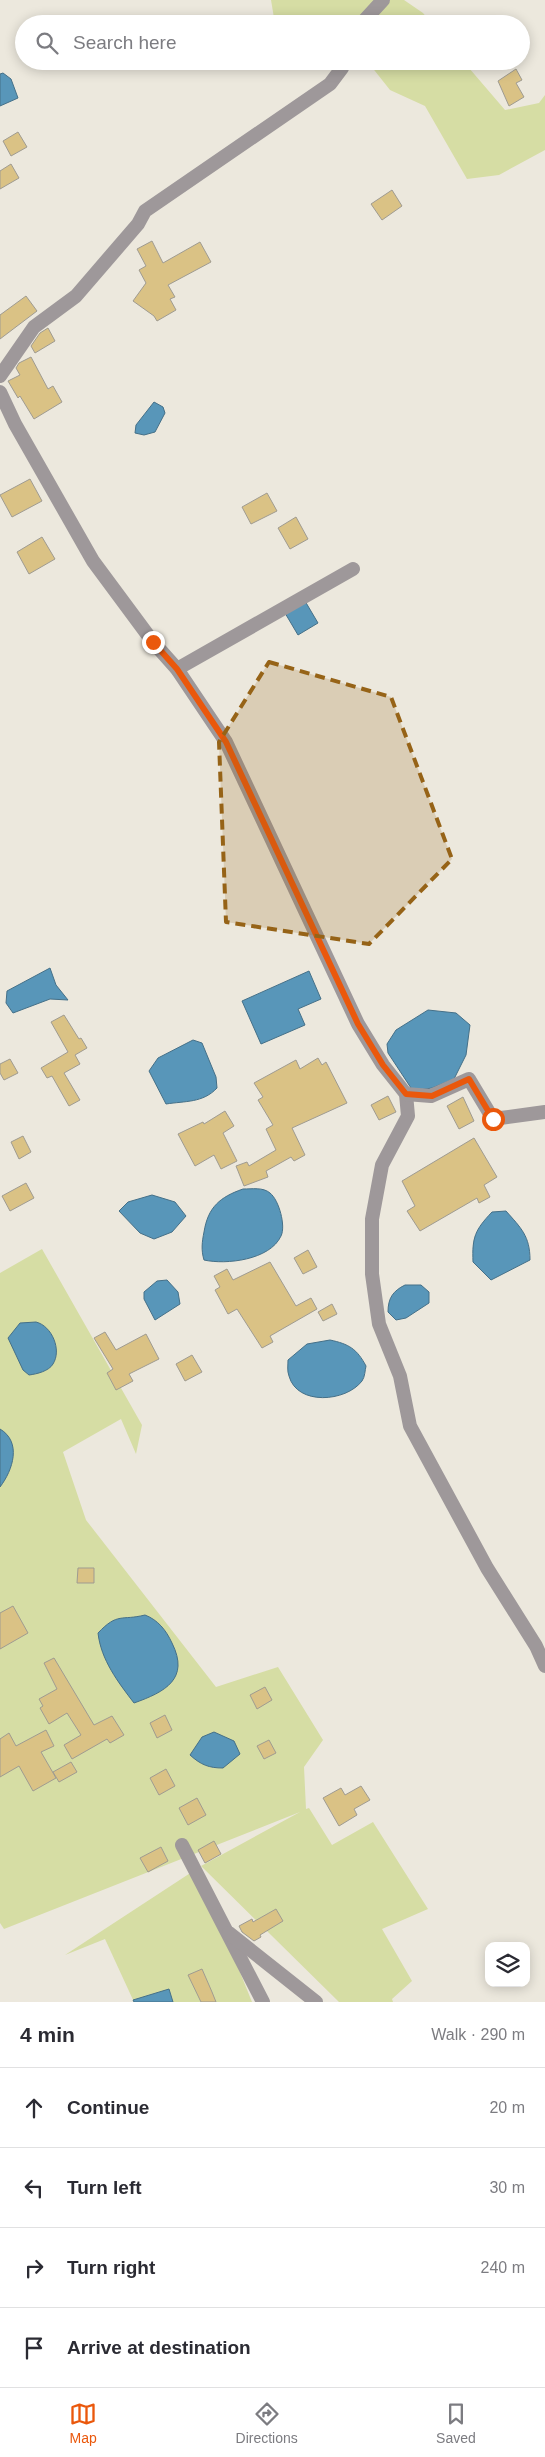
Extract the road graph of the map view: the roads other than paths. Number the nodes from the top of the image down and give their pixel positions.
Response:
1 (383, 0) edge
2 (369, 15) edge
3 (340, 70) edge
4 (0, 376) edge
5 (0, 392) edge
6 (353, 569) dead end
7 (177, 669) junction
8 (406, 1094) junction
9 (545, 1112) edge
10 (545, 1666) edge
11 (182, 1845) dead end
12 (226, 1931) junction
13 (263, 2002) edge
14 (316, 2002) edge

1 - 2 street
3 - 4 street
5 - 7 street
6 - 7 street
7 - 8 street
8 - 9 street
8 - 10 street
11 - 12 street
12 - 13 street
12 - 14 street

